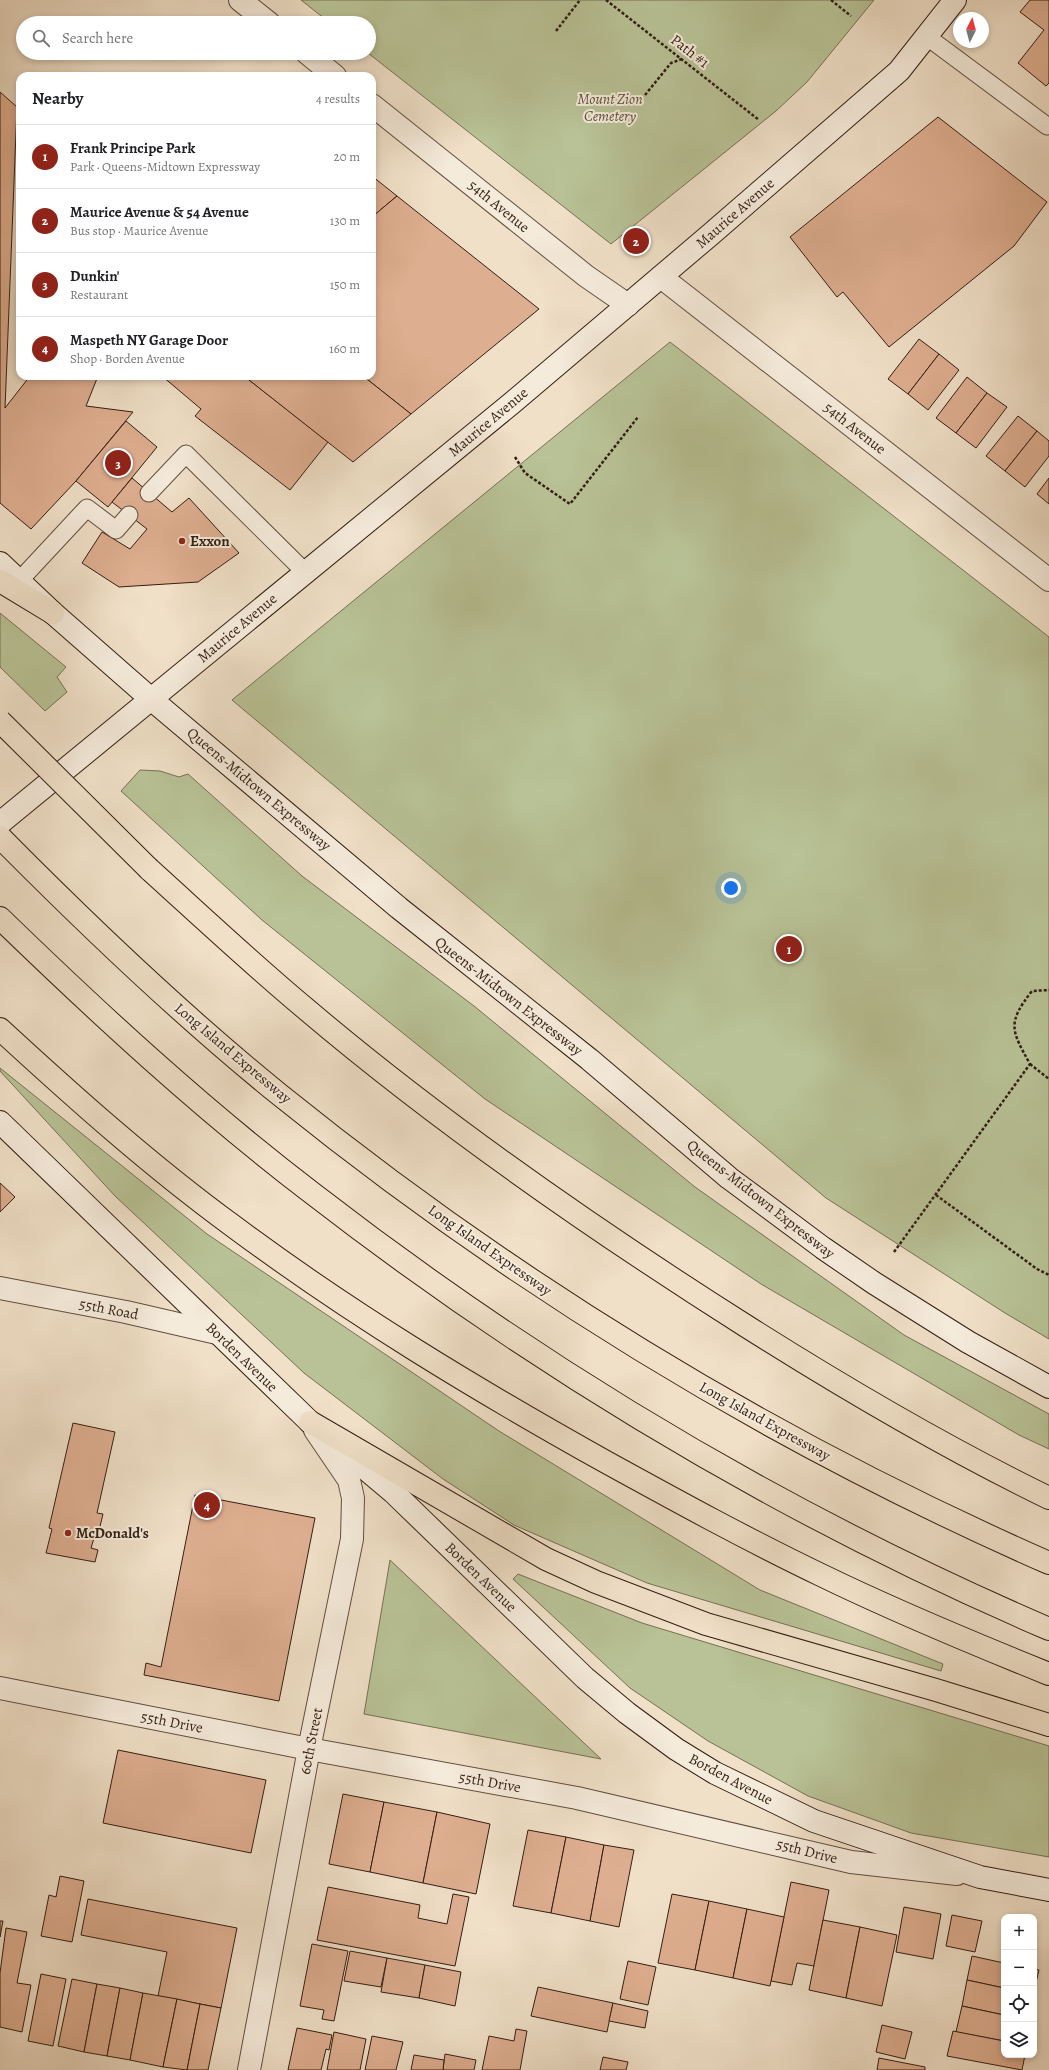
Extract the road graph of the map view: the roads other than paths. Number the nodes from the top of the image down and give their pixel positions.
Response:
1 (240, 0) edge
2 (955, 0) edge
3 (260, 16) edge
4 (926, 36) junction
5 (315, 60) edge
6 (330, 72) edge
7 (376, 108) edge
8 (1047, 126) dead end
9 (661, 277) junction
10 (628, 305) junction
11 (149, 493) dead end
12 (129, 515) dead end
13 (0, 563) edge
14 (305, 572) junction
15 (1049, 580) edge
16 (9, 581) edge
17 (53, 613) joint
18 (151, 699) junction
19 (0, 721) edge
20 (0, 822) edge
21 (0, 837) edge
22 (0, 918) edge
23 (0, 1029) edge
24 (0, 1122) edge
25 (0, 1288) edge
26 (217, 1333) junction
27 (1049, 1387) edge
28 (310, 1422) junction
29 (1049, 1498) edge
30 (1049, 1563) edge
31 (1049, 1629) edge
32 (1049, 1674) edge
33 (0, 1688) edge
34 (1049, 1725) edge
35 (310, 1749) junction
36 (980, 1877) junction
37 (1049, 1890) edge
38 (249, 2070) edge

1 - 3 street
2 - 4 street, Maurice Avenue
4 - 8 lane
4 - 9 street, Maurice Avenue
5 - 6 street
7 - 10 street, 54th Avenue
9 - 10 street, Maurice Avenue
9 - 15 street, 54th Avenue
10 - 14 street, Maurice Avenue
11 - 14 lane
12 - 16 lane
13 - 16 street
14 - 18 street, Maurice Avenue
16 - 17 highway
17 - 18 street, Queens-Midtown Expressway
18 - 20 street, Maurice Avenue
18 - 27 street, Queens-Midtown Expressway
19 - 29 highway, bridge
21 - 30 highway, Long Island Expressway
22 - 31 highway
23 - 32 highway
24 - 26 street, Borden Avenue
25 - 26 street, 55th Road
26 - 28 street, Borden Avenue
28 - 34 highway
28 - 35 street, 60th Street
28 - 36 street, Borden Avenue
33 - 35 street, 55th Drive
35 - 36 street, 55th Drive
35 - 38 street, 60th Street
36 - 37 street, Borden Avenue

